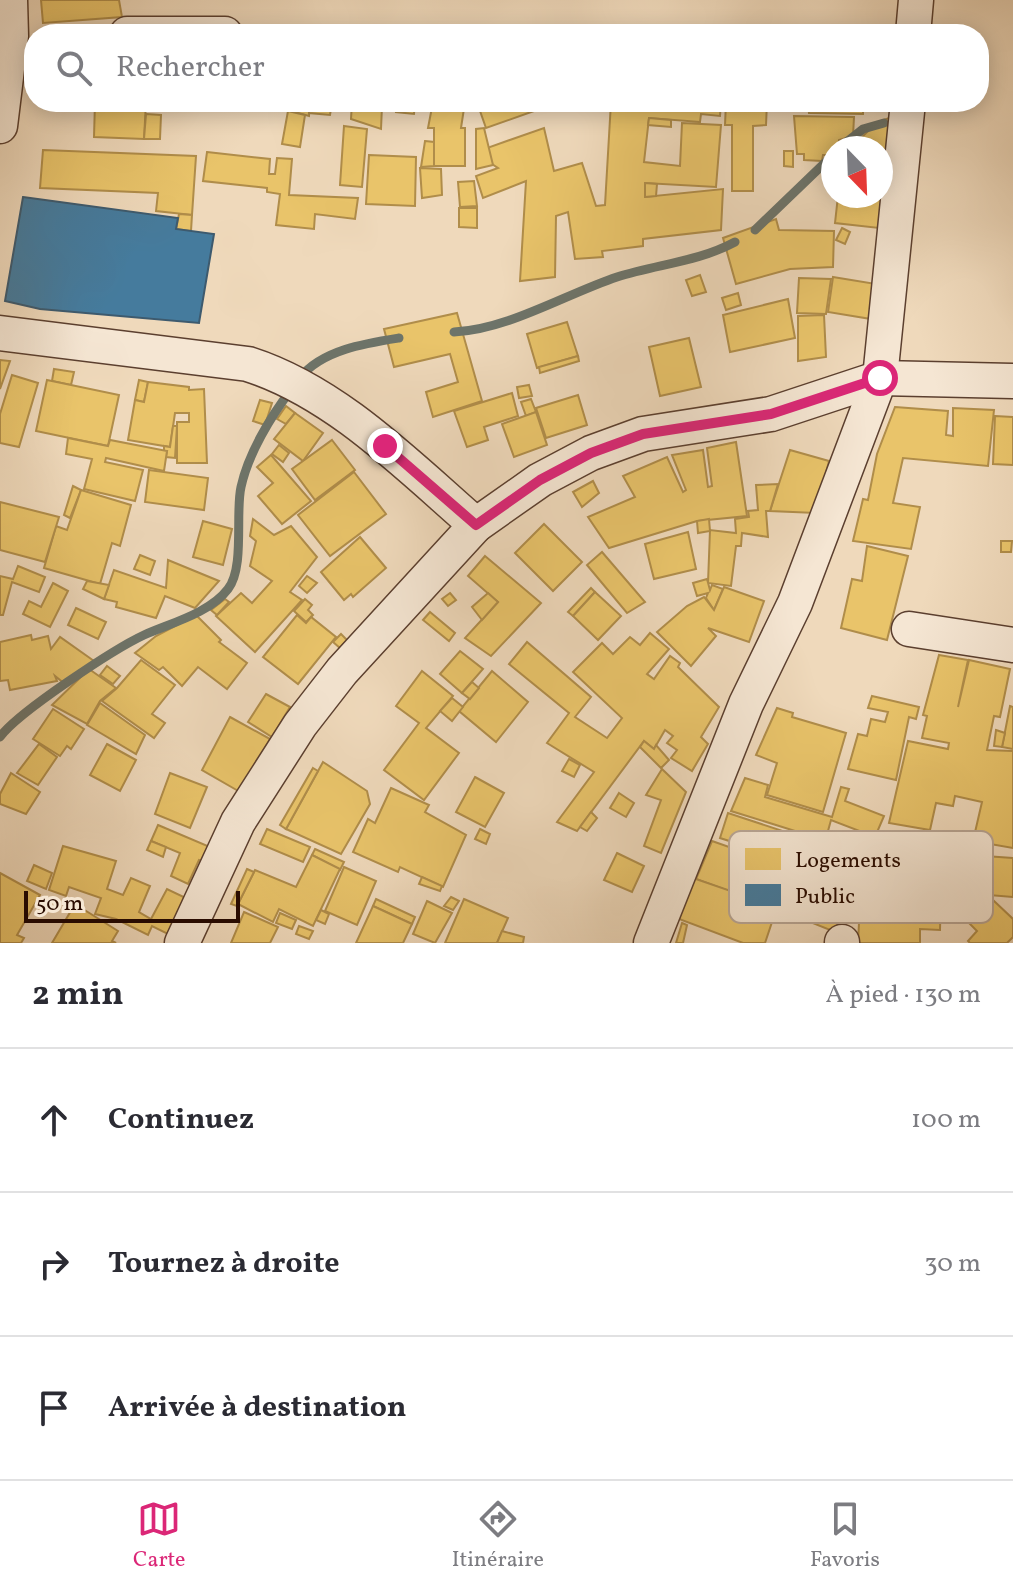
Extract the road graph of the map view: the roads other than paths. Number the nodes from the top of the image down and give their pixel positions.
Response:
1 (10, 0) edge
2 (916, 0) edge
3 (914, 24) edge
4 (22, 36) edge
5 (907, 112) edge
6 (0, 126) edge
7 (0, 333) edge
8 (880, 378) junction
9 (1013, 381) edge
10 (476, 525) junction
11 (909, 629) dead end
12 (1013, 645) edge
13 (182, 943) edge
14 (651, 943) edge

1 - 4 street
2 - 3 street
4 - 6 street
5 - 8 street
7 - 10 street
8 - 9 street
8 - 10 street
8 - 14 street
10 - 13 street
11 - 12 street

